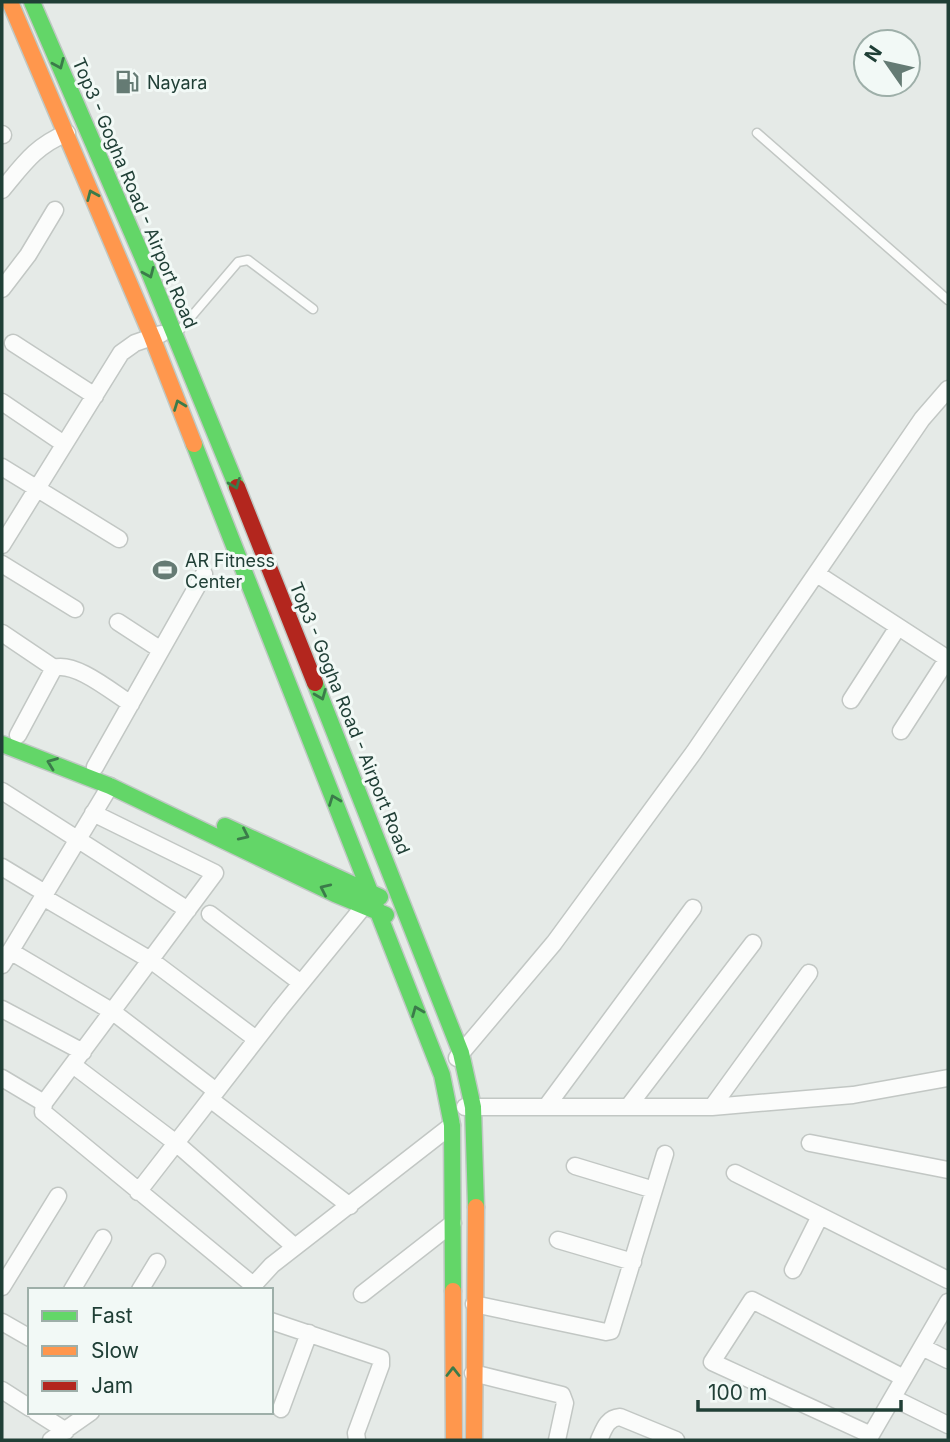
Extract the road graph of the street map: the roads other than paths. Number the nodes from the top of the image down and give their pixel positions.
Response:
1 (10, 2) edge
2 (32, 2) edge
3 (66, 133) junction
4 (757, 133) dead end
5 (2, 190) edge
6 (55, 210) dead end
7 (2, 289) edge
8 (948, 300) edge
9 (313, 309) dead end
10 (174, 333) junction
11 (152, 337) junction
12 (13, 343) dead end
13 (948, 389) edge
14 (95, 396) junction
15 (2, 402) edge
16 (64, 444) junction
17 (2, 467) edge
18 (36, 489) junction
19 (119, 539) dead end
20 (2, 545) edge
21 (2, 564) edge
22 (817, 574) junction
23 (204, 575) dead end
24 (75, 609) dead end
25 (118, 622) dead end
26 (898, 627) junction
27 (2, 633) edge
28 (161, 650) junction
29 (948, 659) edge
30 (54, 668) junction
31 (851, 700) dead end
32 (131, 704) junction
33 (2, 729) edge
34 (901, 731) dead end
35 (18, 735) junction
36 (2, 744) edge
37 (95, 767) junction
38 (110, 786) junction
39 (2, 791) edge
40 (93, 813) junction
41 (78, 838) junction
42 (2, 867) edge
43 (44, 895) junction
44 (370, 903) junction
45 (403, 905) junction
46 (693, 908) dead end
47 (188, 910) junction
48 (210, 914) dead end
49 (411, 925) junction
50 (753, 943) dead end
51 (7, 948) edge
52 (152, 961) junction
53 (809, 973) dead end
54 (301, 983) junction
55 (2, 1009) edge
56 (113, 1012) junction
57 (256, 1040) junction
58 (461, 1053) junction
59 (78, 1058) junction
60 (442, 1075) junction
61 (948, 1078) edge
62 (3, 1080) edge
63 (213, 1095) junction
64 (44, 1104) junction
65 (449, 1107) junction
66 (473, 1107) junction
67 (546, 1107) junction
68 (628, 1107) junction
69 (712, 1107) junction
70 (452, 1125) junction
71 (176, 1143) junction
72 (810, 1143) dead end
73 (665, 1154) dead end
74 (575, 1167) dead end
75 (948, 1170) edge
76 (735, 1173) dead end
77 (654, 1190) junction
78 (138, 1192) junction
79 (58, 1196) dead end
80 (349, 1206) junction
81 (820, 1216) junction
82 (453, 1223) junction
83 (103, 1238) dead end
84 (558, 1240) dead end
85 (295, 1247) junction
86 (158, 1262) dead end
87 (634, 1262) junction
88 (793, 1270) dead end
89 (948, 1280) edge
90 (2, 1287) edge
91 (251, 1287) edge
92 (73, 1288) edge
93 (141, 1288) edge
94 (362, 1294) dead end
95 (948, 1303) edge
96 (474, 1304) junction
97 (2, 1322) edge
98 (273, 1322) edge
99 (309, 1334) junction
100 (28, 1337) edge
101 (922, 1347) junction
102 (948, 1360) edge
103 (473, 1373) junction
104 (904, 1378) junction
105 (2, 1390) edge
106 (893, 1398) junction
107 (28, 1407) edge
108 (281, 1409) dead end
109 (39, 1414) edge
110 (88, 1414) edge
111 (948, 1425) edge
112 (66, 1431) junction
113 (870, 1438) edge
114 (51, 1440) edge
115 (357, 1440) edge
116 (454, 1440) edge
117 (474, 1440) edge
118 (557, 1440) edge
119 (599, 1440) edge
120 (676, 1440) edge

1 - 3 main road
2 -> 10 main road, Top3 - Gogha Road - Airport Road
3 - 5 street
11 -> 3 main road
4 - 8 lane
6 - 7 street
9 - 10 lane
10 - 11 street
10 -> 45 main road, Top3 - Gogha Road - Airport Road
11 - 14 street
44 -> 11 main road
12 - 14 street
13 - 22 street
14 - 16 street
15 - 16 street
16 - 18 street
17 - 18 street
18 - 19 street
18 - 20 street
21 - 24 street
22 - 26 street
22 - 58 street
23 - 28 street
25 - 28 street
26 - 29 street
26 - 31 street
27 - 30 street
28 - 32 street
29 - 34 street
30 - 32 street
30 - 35 street
32 - 37 street
33 - 35 main road
35 - 37 main road
38 -> 36 main road
37 -> 44 main road
38 - 40 street
44 -> 38 main road
39 - 41 street
40 - 41 street
40 - 47 street
41 - 43 street
41 - 47 street
42 - 43 street
43 - 51 street
43 - 52 street
44 - 45 main road
44 - 49 main road
44 - 54 street
60 -> 44 main road
45 - 49 main road, Top3 - Gogha Road - Airport Road
46 - 67 street
47 - 52 street
48 - 54 street
49 - 58 main road, Top3 - Gogha Road - Airport Road
50 - 68 street
51 - 56 street
52 - 56 street
52 - 57 street
53 - 69 street
54 - 57 street
55 - 59 street
56 - 59 street
56 - 63 street
57 - 63 street
58 - 60 street
58 - 66 main road, Top3 - Gogha Road - Airport Road
59 - 64 street
59 - 71 street
60 - 65 main road
61 - 69 street
62 - 64 street
63 - 71 street
63 - 80 street
64 - 78 street
65 - 66 street
65 - 70 main road
66 - 67 street
66 - 96 main road, Top3 - Gogha Road - Airport Road
67 - 68 street
68 - 69 street
70 - 80 street
70 - 82 main road
71 - 78 street
71 - 85 street
72 - 75 street
73 - 77 street
74 - 77 street
76 - 81 street
77 - 87 street
78 - 91 street
79 - 90 street
80 - 85 street
81 - 88 street
81 - 89 street
82 - 94 street
116 -> 82 main road
83 - 92 street
84 - 87 street
85 - 91 street
86 - 93 street
87 - 96 street
95 - 101 street
96 - 103 main road, Top3 - Gogha Road - Airport Road
97 - 100 street
98 - 99 street
99 - 108 street
99 - 115 street
101 - 102 street
101 - 104 street
103 - 117 main road, Top3 - Gogha Road - Airport Road
103 - 118 street
104 - 106 street
104 - 113 street
105 - 107 street
106 - 111 street
106 - 113 street
109 - 112 street
110 - 112 street
112 - 114 street
119 - 120 street

